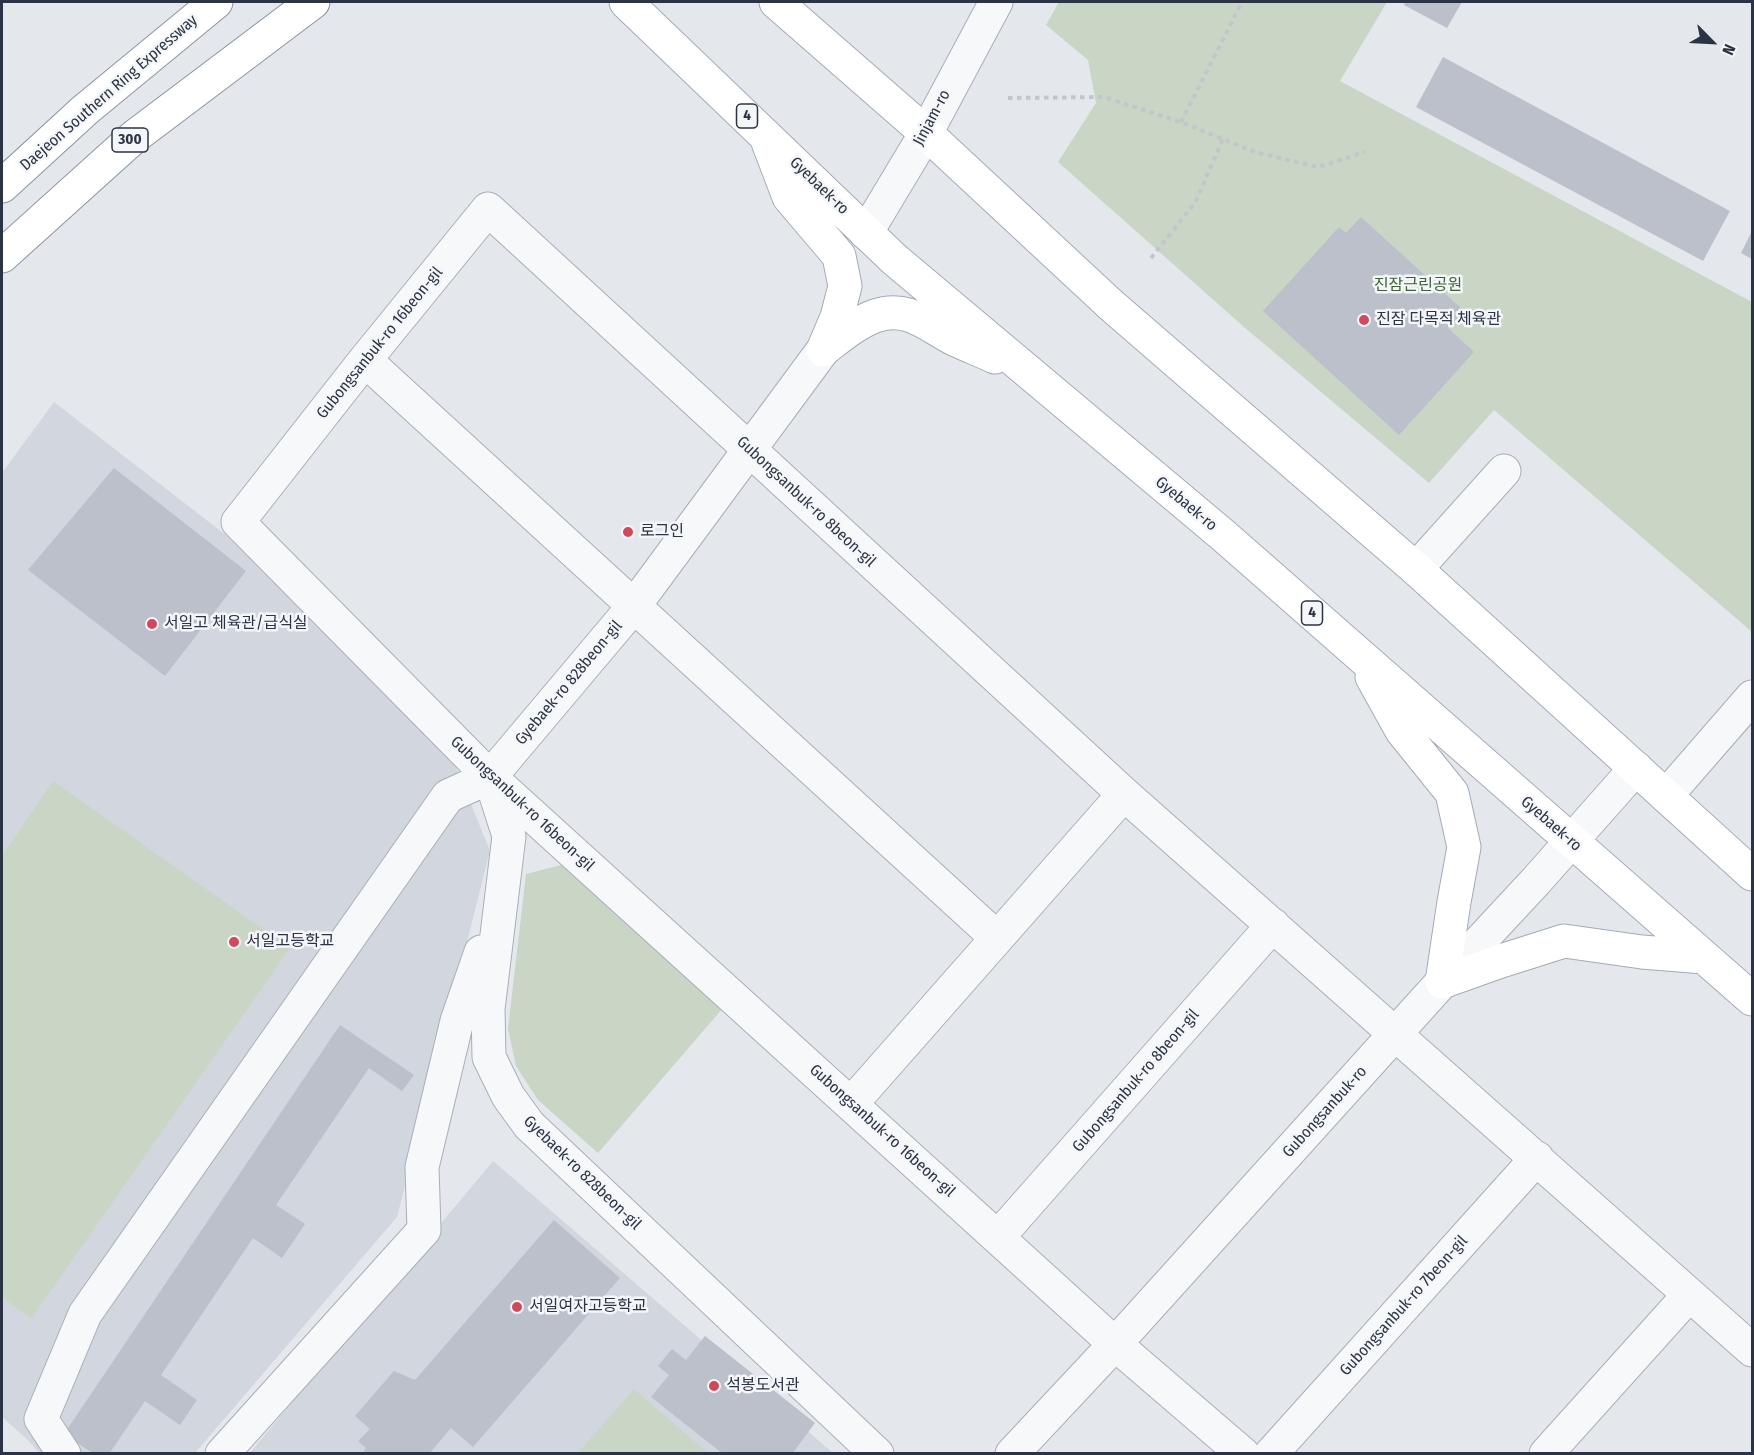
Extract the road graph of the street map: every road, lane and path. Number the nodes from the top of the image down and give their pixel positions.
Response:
1 (216, 2) edge
2 (313, 2) edge
3 (626, 2) edge
4 (776, 2) edge
5 (996, 2) edge
6 (1242, 2) edge
7 (1008, 98) dead end
8 (1181, 122) junction
9 (764, 132) junction
10 (926, 133) junction
11 (1223, 139) junction
12 (1365, 152) dead end
13 (2, 186) edge
14 (488, 209) joint
15 (867, 233) junction
16 (2, 256) edge
17 (1150, 258) dead end
18 (822, 350) junction
19 (365, 360) junction
20 (1027, 370) junction
21 (749, 450) junction
22 (1504, 471) dead end
23 (1416, 569) junction
24 (633, 606) junction
25 (1361, 657) junction
26 (1752, 698) edge
27 (1635, 768) junction
28 (490, 777) junction
29 (1124, 794) junction
30 (1666, 796) junction
31 (1571, 841) junction
32 (1752, 874) edge
33 (502, 887) junction
34 (1273, 925) junction
35 (997, 938) junction
36 (1704, 957) junction
37 (1442, 982) junction
38 (1752, 999) edge
39 (1395, 1034) junction
40 (851, 1104) junction
41 (1537, 1158) junction
42 (998, 1237) junction
43 (1689, 1295) junction
44 (1115, 1344) junction
45 (1752, 1350) edge
46 (64, 1454) edge
47 (222, 1454) edge
48 (878, 1454) edge
49 (1012, 1454) edge
50 (1243, 1454) edge
51 (1271, 1454) edge
52 (1546, 1454) edge

1 - 13 main road, Daejeon Southern Ring Expressway
2 - 16 main road, 300
3 - 9 main road, Gyebaek-ro / 4
4 - 10 main road
5 - 10 street, Jinjam-ro
6 - 8 path
7 - 8 path
8 - 11 path
9 - 15 main road, Gyebaek-ro / 4
9 - 18 main road
10 - 15 street, Jinjam-ro
10 - 23 main road
11 - 12 path
11 - 17 path
14 - 19 street, Gubongsanbuk-ro 16beon-gil
14 - 21 street, Gubongsanbuk-ro 8beon-gil
15 - 20 main road, Gyebaek-ro / 4
18 - 20 main road
18 - 21 street, Gyebaek-ro 828beon-gil
19 - 24 street, Gyebaek-ro 828beon-gil
19 - 28 street, Gubongsanbuk-ro 16beon-gil
20 - 25 main road, Gyebaek-ro / 4
21 - 24 street, Gyebaek-ro 828beon-gil
21 - 29 street, Gubongsanbuk-ro 8beon-gil
22 - 23 street
23 - 27 main road
24 - 28 street, Gyebaek-ro 828beon-gil
24 - 35 street, Gyebaek-ro 828beon-gil
25 - 31 main road, Gyebaek-ro / 4
25 - 37 main road
26 - 30 street
27 - 30 main road
27 - 31 street, Gubongsanbuk-ro
28 - 33 street, Gyebaek-ro 828beon-gil
28 - 40 street, Gubongsanbuk-ro 16beon-gil
28 - 46 street
29 - 34 street, Gubongsanbuk-ro 8beon-gil
29 - 35 street
30 - 32 main road
31 - 36 main road, Gyebaek-ro / 4
31 - 37 street, Gubongsanbuk-ro
33 - 47 street
33 - 48 street, Gyebaek-ro 828beon-gil
34 - 39 street, Gubongsanbuk-ro 8beon-gil
34 - 42 street, Gubongsanbuk-ro 8beon-gil
35 - 40 street
36 - 37 main road
36 - 38 main road, Gyebaek-ro / 4
37 - 39 street, Gubongsanbuk-ro
39 - 41 street
39 - 44 street, Gubongsanbuk-ro
40 - 42 street, Gubongsanbuk-ro 16beon-gil
41 - 43 street
41 - 51 street, Gubongsanbuk-ro 7beon-gil
42 - 44 street, Gubongsanbuk-ro 16beon-gil
43 - 45 street
43 - 52 street
44 - 49 street, Gubongsanbuk-ro
44 - 50 street, Gubongsanbuk-ro 16beon-gil

